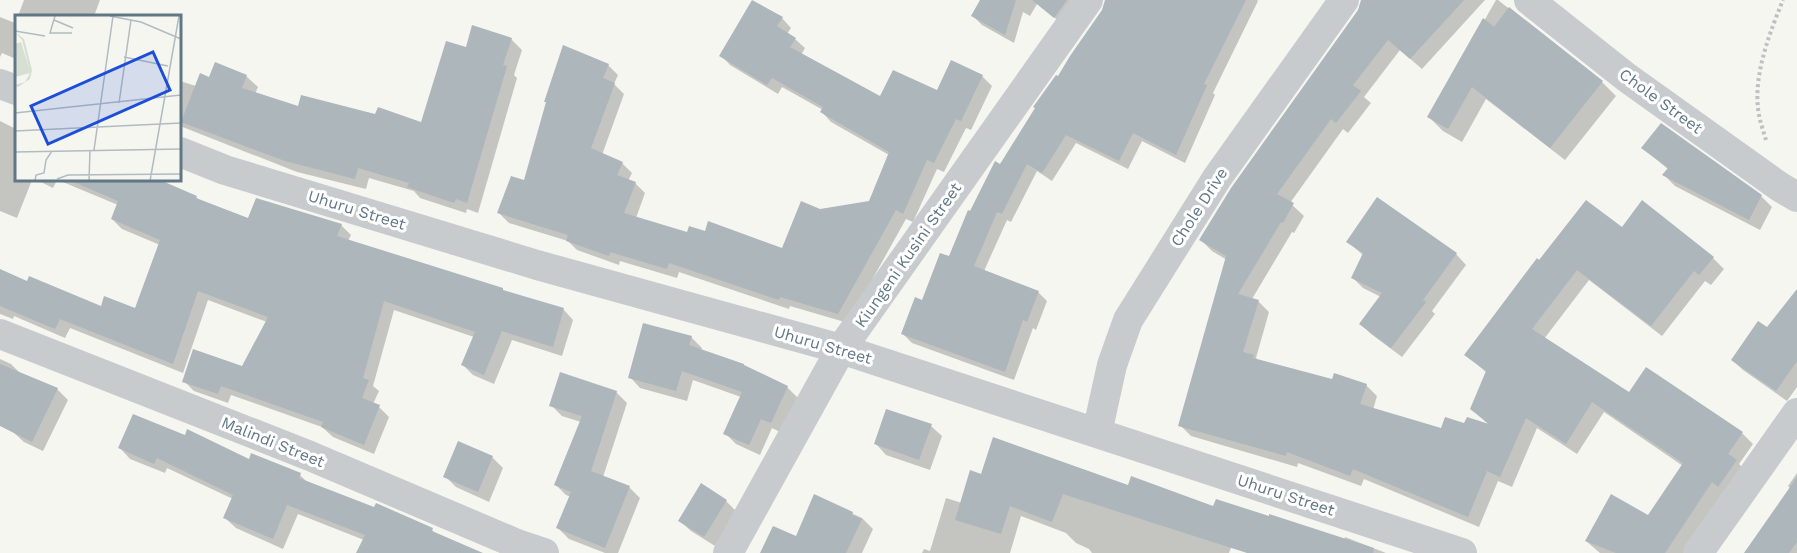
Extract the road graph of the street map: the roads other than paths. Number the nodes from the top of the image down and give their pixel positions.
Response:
1 (1088, 0) edge
2 (1344, 0) edge
3 (1529, 0) edge
4 (0, 84) edge
5 (15, 90) edge
6 (182, 154) edge
7 (1797, 197) edge
8 (0, 334) edge
9 (841, 349) junction
10 (1797, 413) edge
11 (1097, 433) junction
12 (544, 553) edge
13 (728, 553) edge
14 (1462, 553) edge
15 (1698, 553) edge

1 - 9 street, Kiungeni Kusini Street
2 - 11 street, Chole Drive
3 - 7 street, Chole Street
4 - 5 street
6 - 9 street, Uhuru Street
8 - 12 street, Malindi Street
9 - 11 street, Uhuru Street
9 - 13 street, Kiungeni Kusini Street
10 - 15 street
11 - 14 street, Uhuru Street

